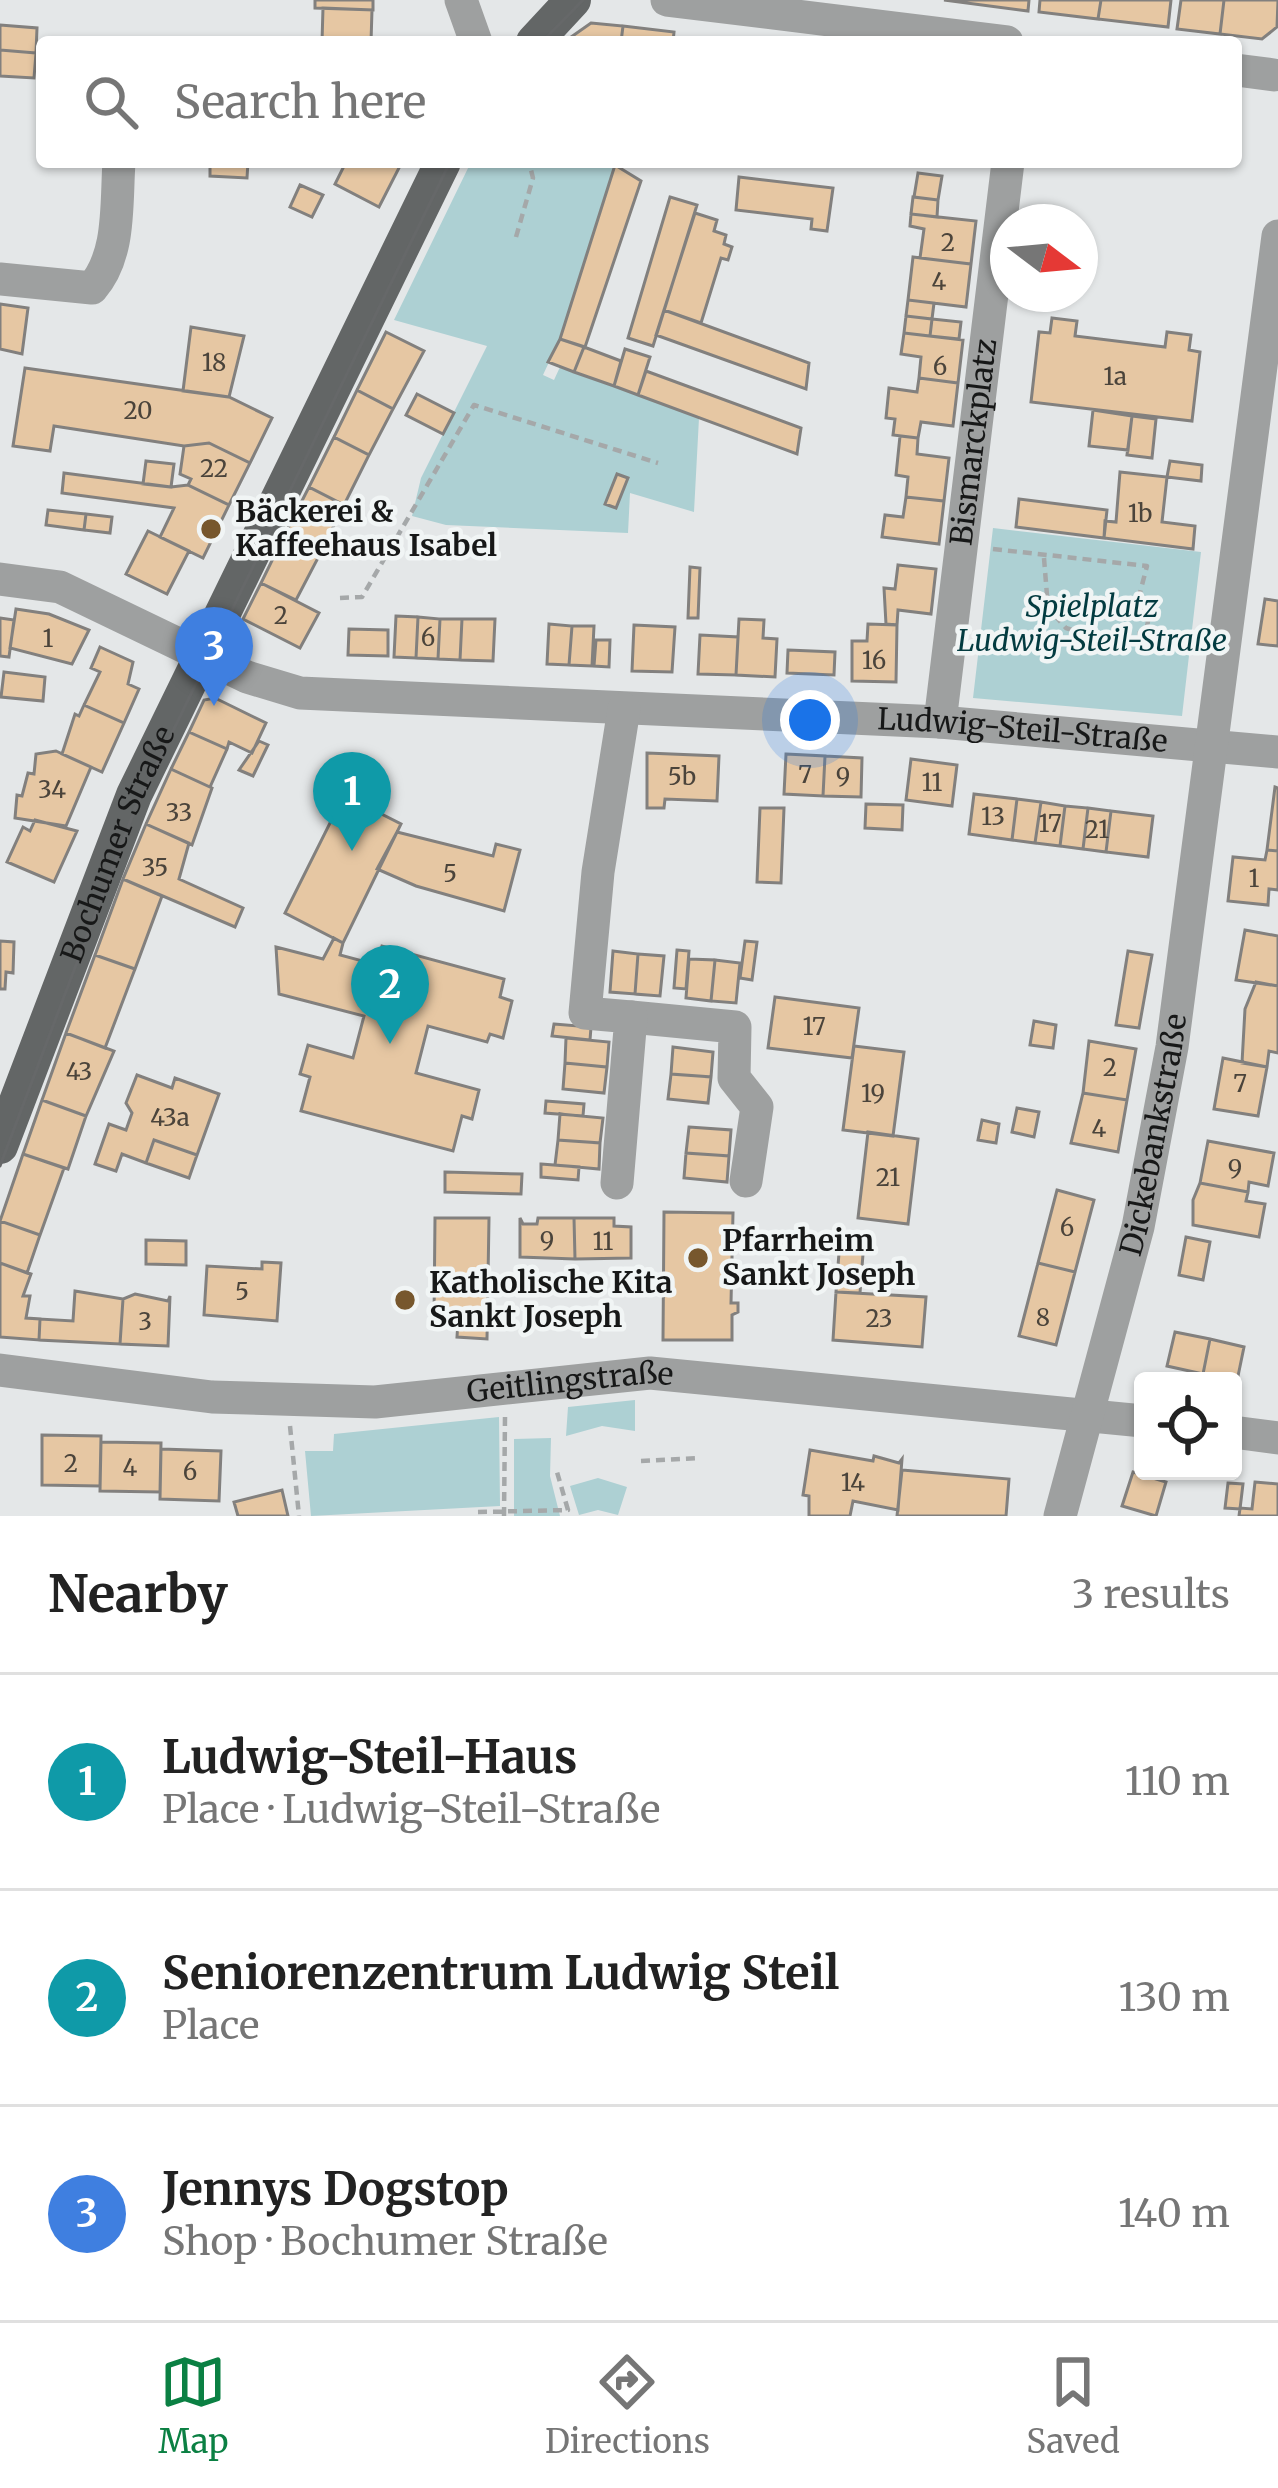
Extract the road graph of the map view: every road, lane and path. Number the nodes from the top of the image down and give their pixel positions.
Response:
1 (461, 0) edge
2 (573, 0) edge
3 (667, 0) edge
4 (474, 36) edge
5 (540, 36) edge
6 (958, 36) edge
7 (1242, 71) edge
8 (1276, 78) edge
9 (118, 168) edge
10 (440, 168) edge
11 (530, 168) edge
12 (1007, 168) edge
13 (516, 236) dead end
14 (1278, 236) edge
15 (0, 279) edge
16 (658, 464) dead end
17 (964, 545) junction
18 (1044, 555) junction
19 (0, 579) edge
20 (340, 598) dead end
21 (1146, 633) junction
22 (1223, 652) junction
23 (201, 654) junction
24 (624, 709) junction
25 (940, 722) junction
26 (1211, 745) junction
27 (1278, 752) edge
28 (632, 1017) junction
29 (0, 1146) edge
30 (746, 1181) dead end
31 (617, 1183) dead end
32 (0, 1370) edge
33 (505, 1387) junction
34 (290, 1401) junction
35 (1090, 1415) junction
36 (1134, 1420) edge
37 (1242, 1433) edge
38 (1278, 1438) edge
39 (698, 1458) dead end
40 (641, 1461) dead end
41 (556, 1472) dead end
42 (478, 1512) dead end
43 (504, 1514) edge
44 (299, 1516) edge
45 (1060, 1516) edge

1 - 4 street
2 - 5 main road
3 - 6 street
7 - 8 street
9 - 15 street
10 - 23 main road, Bochumer Straße
11 - 13 path
12 - 17 street, Bismarckplatz
14 - 22 street
16 - 20 path
17 - 18 path
17 - 25 street, Bismarckplatz
18 - 21 path
18 - 21 path
19 - 23 street, Ludwig-Steil-Straße
21 - 22 path
22 - 26 street
23 - 24 street, Ludwig-Steil-Straße
23 - 29 main road, Bochumer Straße
24 - 25 street, Ludwig-Steil-Straße
24 - 28 street
25 - 26 street, Ludwig-Steil-Straße
26 - 27 street, Ludwig-Steil-Straße
26 - 35 street, Dickebankstraße
28 - 30 street
28 - 31 street
32 - 34 street, Geitlingstraße
33 - 34 street, Geitlingstraße
33 - 35 street, Geitlingstraße
33 - 43 path
34 - 44 path
35 - 36 street, Geitlingstraße
35 - 45 street, Dickebankstraße
37 - 38 street
39 - 40 path
41 - 43 path
42 - 43 path

